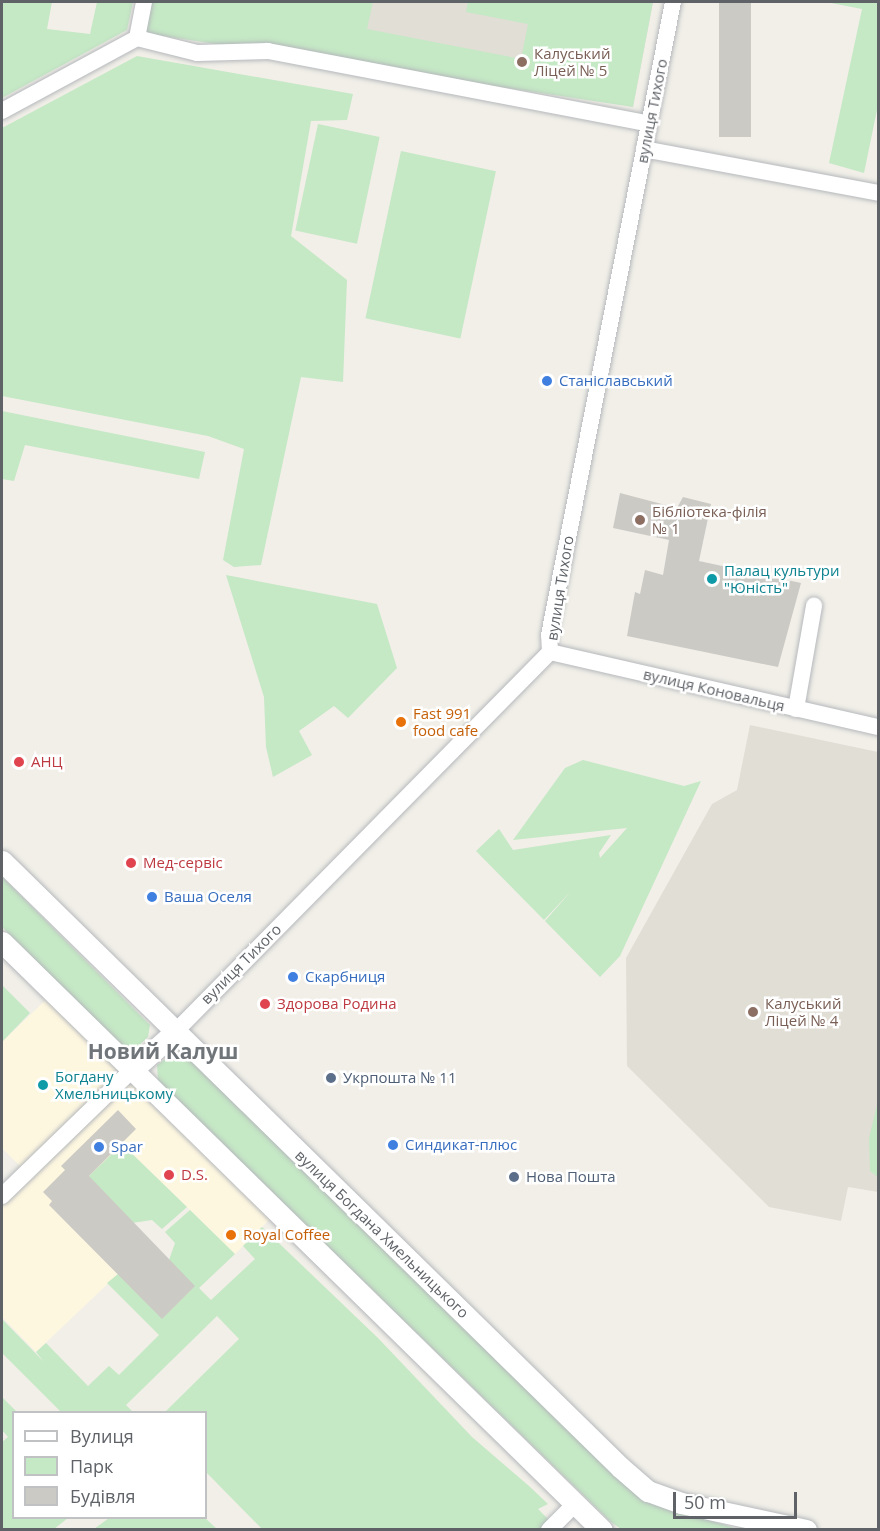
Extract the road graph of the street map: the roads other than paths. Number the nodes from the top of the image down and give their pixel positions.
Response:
1 (144, 2) edge
2 (673, 2) edge
3 (137, 38) junction
4 (2, 111) edge
5 (649, 124) junction
6 (644, 149) junction
7 (879, 193) edge
8 (814, 606) dead end
9 (550, 652) junction
10 (796, 709) junction
11 (879, 727) edge
12 (2, 861) edge
13 (2, 942) edge
14 (176, 1030) junction
15 (131, 1071) junction
16 (2, 1197) edge
17 (574, 1505) junction
18 (758, 1525) edge
19 (549, 1530) edge
20 (602, 1530) edge
21 (806, 1530) edge

1 - 3 street
2 - 5 street, вулиця Тихого
3 - 4 street
3 - 5 street
5 - 6 street, вулиця Тихого
6 - 7 street
6 - 9 street, вулиця Тихого
8 - 10 street
9 - 10 street, вулиця Коновальця
9 - 14 street, вулиця Тихого
10 - 11 street, вулиця Коновальця
12 - 14 street, вулиця Богдана Хмельницького
13 - 15 street
14 - 15 street
14 - 18 street, вулиця Богдана Хмельницького
15 - 16 street
15 - 17 street
17 - 19 street
17 - 20 street
18 - 21 street, вулиця Богдана Хмельницького

